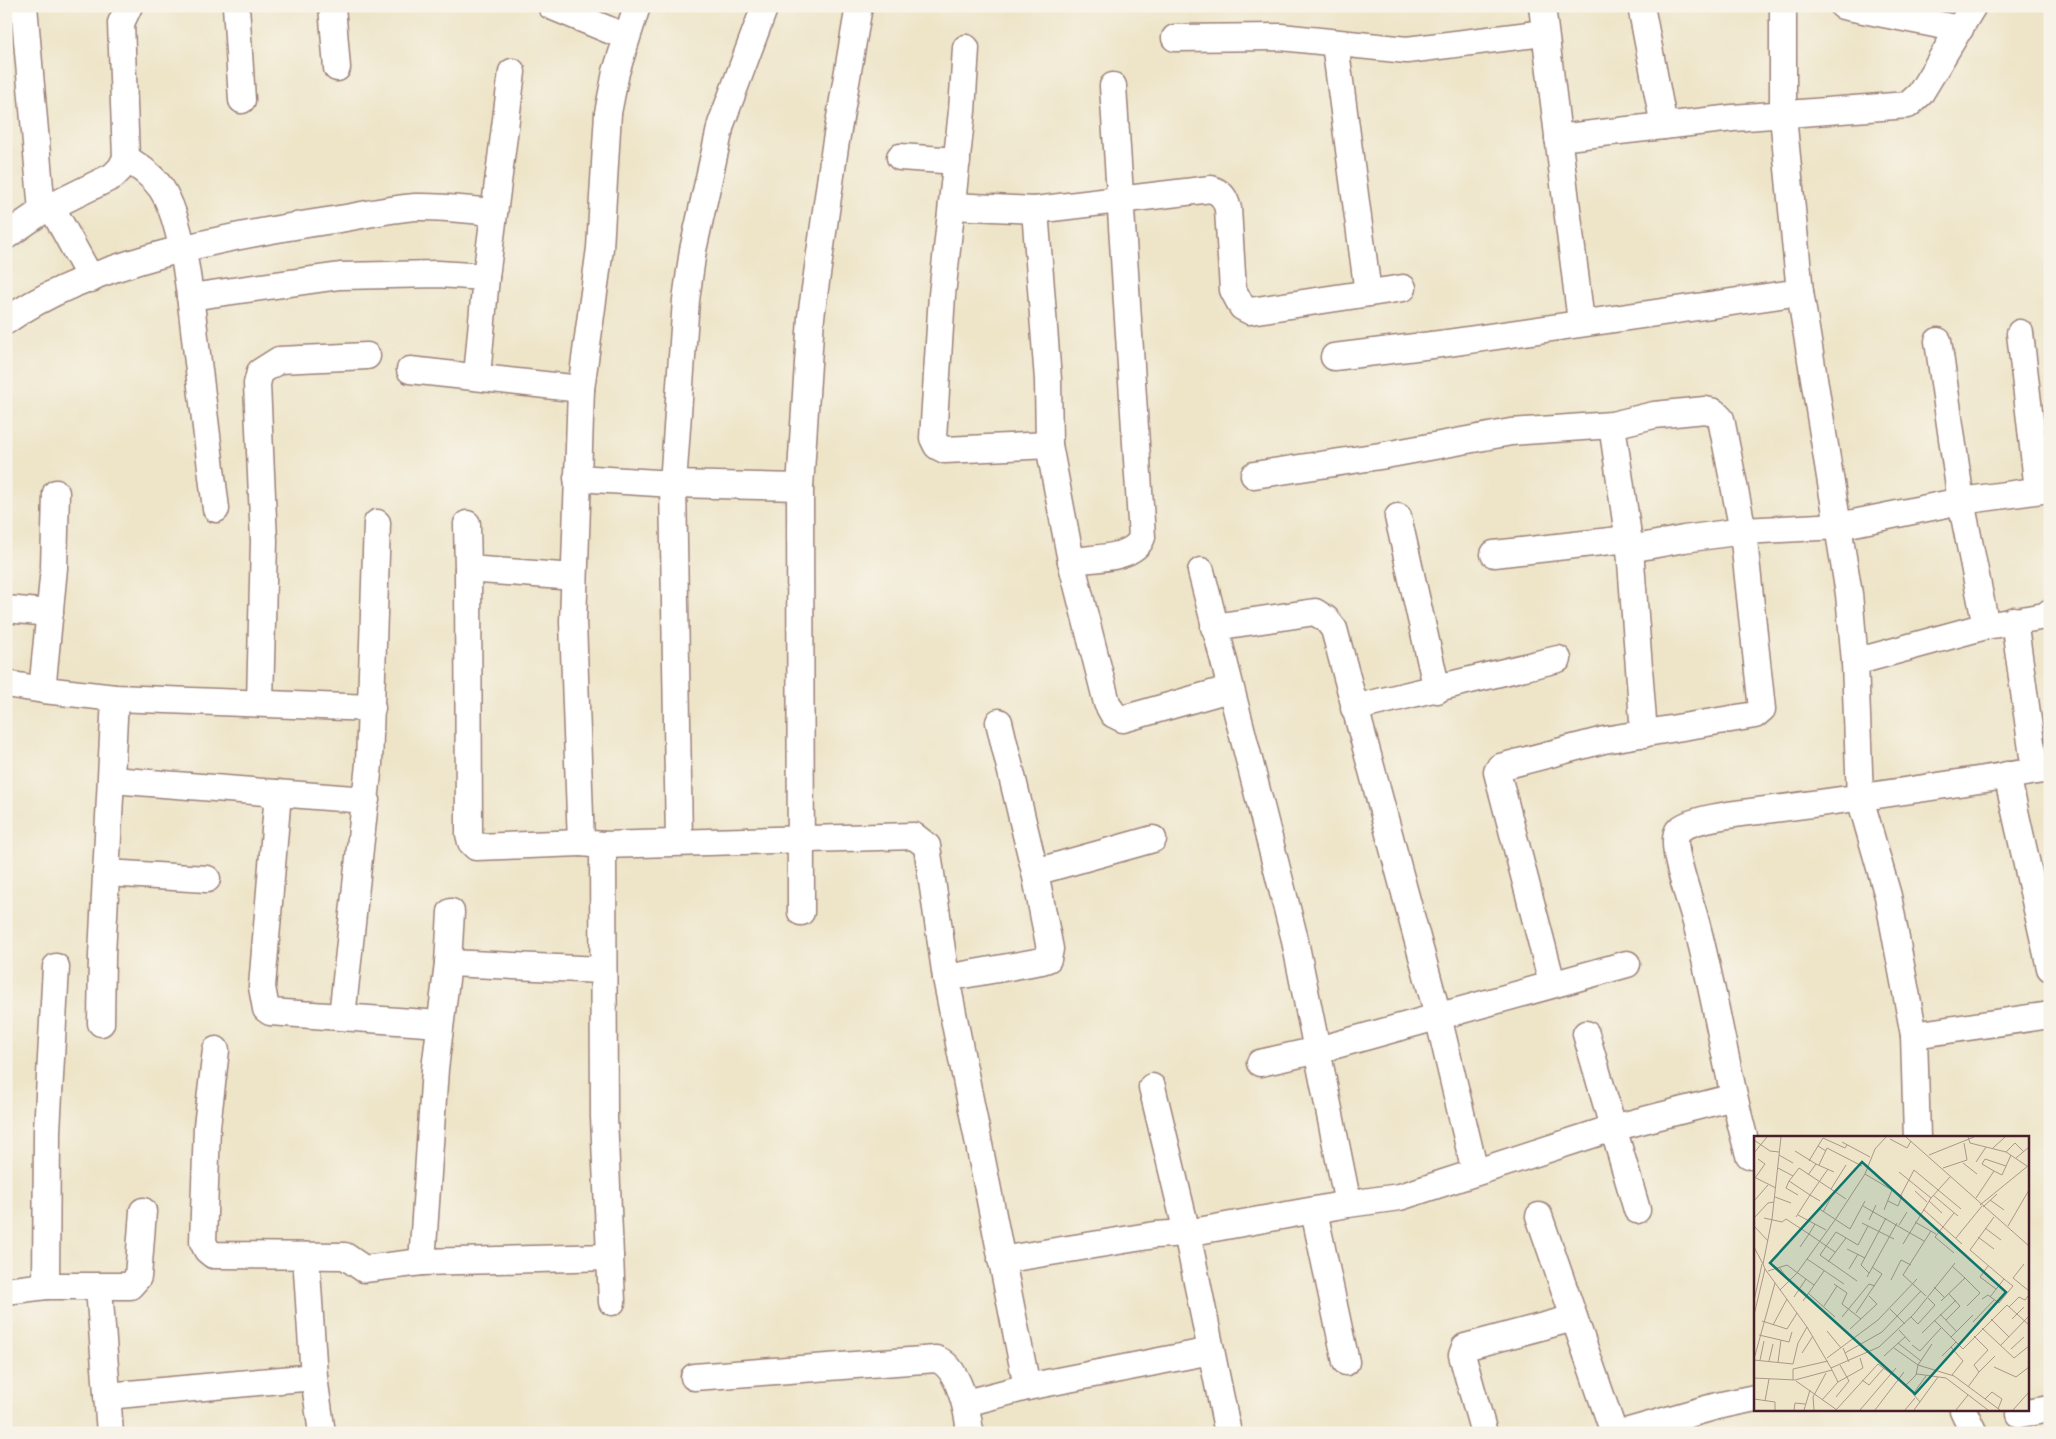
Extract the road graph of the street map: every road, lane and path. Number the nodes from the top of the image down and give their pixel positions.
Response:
1 (24, 6) edge
2 (129, 6) edge
3 (236, 6) edge
4 (332, 6) edge
5 (551, 6) edge
6 (637, 6) edge
7 (765, 6) edge
8 (859, 6) edge
9 (1542, 6) edge
10 (1641, 6) edge
11 (1783, 6) edge
12 (1843, 6) edge
13 (1973, 6) edge
14 (1960, 29) junction
15 (1544, 34) junction
16 (626, 37) junction
17 (1175, 38) dead end
18 (1336, 44) junction
19 (966, 48) dead end
20 (337, 68) dead end
21 (512, 72) dead end
22 (1113, 86) dead end
23 (242, 100) dead end
24 (1783, 116) junction
25 (1664, 126) junction
26 (1558, 138) junction
27 (126, 158) junction
28 (900, 158) dead end
29 (957, 161) junction
30 (1120, 199) junction
31 (952, 206) junction
32 (46, 209) junction
33 (1034, 210) junction
34 (494, 212) junction
35 (6, 236) edge
36 (182, 249) junction
37 (486, 278) junction
38 (91, 279) junction
39 (1403, 288) dead end
40 (1800, 292) junction
41 (1368, 294) junction
42 (190, 297) junction
43 (6, 322) edge
44 (1581, 322) junction
45 (2020, 333) dead end
46 (1938, 341) dead end
47 (367, 356) dead end
48 (1334, 357) dead end
49 (410, 370) dead end
50 (477, 376) junction
51 (581, 389) junction
52 (1612, 425) junction
53 (1049, 445) junction
54 (1254, 475) dead end
55 (577, 478) junction
56 (673, 484) junction
57 (800, 486) junction
58 (2044, 489) edge
59 (56, 493) dead end
60 (1961, 500) junction
61 (216, 509) dead end
62 (1398, 517) dead end
63 (378, 524) dead end
64 (467, 524) dead end
65 (1839, 526) junction
66 (1743, 532) junction
67 (1629, 544) junction
68 (1494, 554) dead end
69 (1071, 561) junction
70 (468, 569) junction
71 (1201, 571) dead end
72 (574, 577) junction
73 (6, 609) edge
74 (2050, 612) edge
75 (50, 613) junction
76 (2014, 620) junction
77 (1986, 626) junction
78 (1214, 627) junction
79 (1558, 659) dead end
80 (1855, 662) junction
81 (6, 684) edge
82 (1229, 689) junction
83 (44, 690) junction
84 (1437, 690) junction
85 (115, 698) junction
86 (260, 702) junction
87 (372, 708) junction
88 (1354, 708) junction
89 (999, 722) dead end
90 (1644, 734) junction
91 (2043, 770) edge
92 (2007, 775) junction
93 (112, 780) junction
94 (278, 792) junction
95 (1860, 798) junction
96 (366, 800) junction
97 (802, 838) junction
98 (1153, 839) dead end
99 (679, 841) junction
100 (592, 844) junction
101 (1035, 872) junction
102 (106, 873) junction
103 (207, 879) dead end
104 (451, 912) dead end
105 (801, 912) dead end
106 (448, 963) junction
107 (1627, 964) dead end
108 (56, 967) dead end
109 (2050, 968) edge
110 (602, 970) junction
111 (946, 978) junction
112 (1552, 983) junction
113 (2050, 1015) edge
114 (1438, 1016) junction
115 (342, 1017) junction
116 (101, 1022) dead end
117 (440, 1024) junction
118 (1586, 1034) dead end
119 (1914, 1035) junction
120 (216, 1050) dead end
121 (1318, 1050) junction
122 (1260, 1063) dead end
123 (1152, 1087) dead end
124 (1734, 1097) junction
125 (1614, 1128) junction
126 (1917, 1136) edge
127 (1749, 1155) dead end
128 (1475, 1172) junction
129 (1348, 1204) junction
130 (1637, 1210) dead end
131 (143, 1211) dead end
132 (1314, 1211) junction
133 (1540, 1216) dead end
134 (1187, 1233) junction
135 (306, 1256) junction
136 (610, 1257) junction
137 (1002, 1260) junction
138 (422, 1262) junction
139 (46, 1286) junction
140 (98, 1288) junction
141 (6, 1291) edge
142 (612, 1302) dead end
143 (1574, 1318) junction
144 (1211, 1351) junction
145 (1346, 1362) dead end
146 (314, 1377) junction
147 (694, 1377) dead end
148 (1027, 1387) junction
149 (108, 1396) junction
150 (1754, 1398) edge
151 (966, 1403) junction
152 (2050, 1409) edge
153 (1964, 1412) edge
154 (2020, 1414) dead end
155 (110, 1433) edge
156 (322, 1433) edge
157 (970, 1433) edge
158 (1228, 1433) edge
159 (1484, 1433) edge
160 (1614, 1433) edge
161 (1622, 1433) edge
162 (1974, 1433) edge

1 - 32 street
2 - 27 street
3 - 23 street
4 - 20 street
5 - 16 street
6 - 16 street
7 - 56 street
8 - 57 street
9 - 15 street
10 - 25 street
11 - 24 street
12 - 14 street
13 - 14 street
14 - 24 street
15 - 18 street
15 - 26 street
16 - 51 street
17 - 18 street
18 - 41 street
19 - 29 street
21 - 34 street
22 - 30 street
24 - 25 street
24 - 40 street
25 - 26 street
26 - 44 street
27 - 32 street
27 - 36 street
28 - 29 street
29 - 31 street
30 - 33 street
30 - 41 street
30 - 69 street
31 - 33 street
31 - 53 street
32 - 35 street
32 - 38 street
33 - 53 street
34 - 36 street
34 - 37 street
36 - 38 street
36 - 42 street
37 - 42 street
37 - 50 street
38 - 43 street
39 - 41 street
40 - 44 street
40 - 65 street
42 - 61 street
44 - 48 street
45 - 58 street
46 - 60 street
47 - 86 street
49 - 50 street
50 - 51 street
51 - 55 street
52 - 54 street
52 - 66 street
52 - 67 street
53 - 69 street
55 - 56 street
55 - 72 street
56 - 57 street
56 - 99 street
57 - 97 street
58 - 60 street
59 - 75 street
60 - 65 street
60 - 77 street
62 - 84 street
63 - 87 street
64 - 70 street
65 - 66 street
65 - 80 street
66 - 67 street
66 - 90 street
67 - 68 street
67 - 90 street
69 - 82 street
70 - 72 street
70 - 100 street
71 - 78 street
72 - 100 street
73 - 75 street
74 - 76 street
75 - 83 street
76 - 77 street
76 - 91 street
77 - 80 street
78 - 82 street
78 - 88 street
79 - 84 street
80 - 95 street
81 - 83 street
82 - 121 street
83 - 85 street
84 - 88 street
85 - 86 street
85 - 93 street
86 - 87 street
87 - 96 street
88 - 114 street
89 - 101 street
90 - 112 street
91 - 92 street
92 - 95 street
92 - 109 street
93 - 94 street
93 - 102 street
94 - 96 street
94 - 115 street
95 - 119 street
95 - 124 street
96 - 115 street
97 - 99 street
97 - 105 street
97 - 111 street
98 - 101 street
99 - 100 street
100 - 110 street
101 - 111 street
102 - 103 street
102 - 116 street
104 - 106 street
106 - 110 street
106 - 117 street
107 - 112 street
108 - 139 street
110 - 136 street
111 - 137 street
112 - 114 street
113 - 119 street
114 - 121 street
114 - 128 street
115 - 117 street
117 - 138 street
118 - 125 street
119 - 126 street
120 - 135 street
121 - 122 street
121 - 129 street
123 - 134 street
124 - 125 street
124 - 127 street
125 - 128 street
125 - 130 street
128 - 129 street
129 - 132 street
131 - 140 street
132 - 134 street
132 - 145 street
133 - 143 street
134 - 137 street
134 - 144 street
135 - 138 street
135 - 146 street
136 - 138 street
136 - 142 street
137 - 148 street
139 - 140 street
139 - 141 street
140 - 149 street
143 - 159 street
143 - 160 street
144 - 148 street
144 - 158 street
146 - 149 street
146 - 156 street
147 - 151 street
148 - 151 street
149 - 155 street
150 - 161 street
151 - 157 street
152 - 154 street
153 - 162 street

